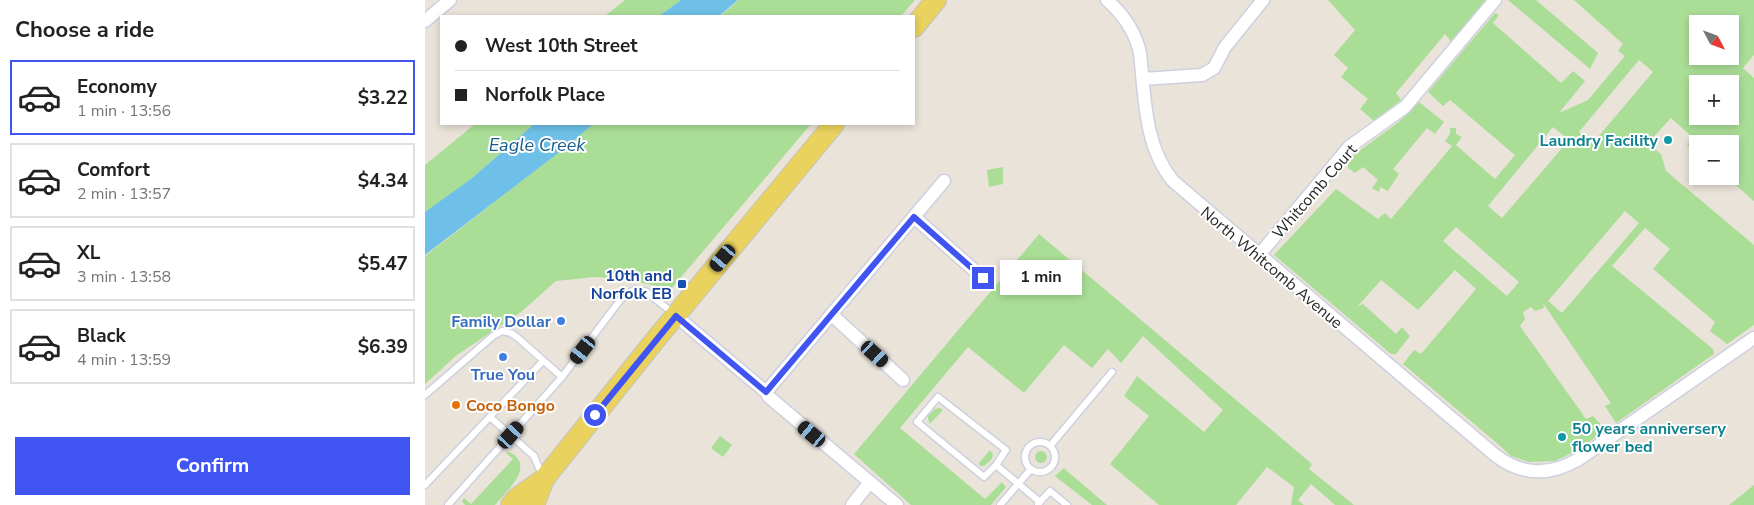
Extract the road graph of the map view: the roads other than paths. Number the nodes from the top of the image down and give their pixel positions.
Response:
1 (450, 0) edge
2 (936, 0) edge
3 (1107, 0) edge
4 (1263, 0) edge
5 (1495, 0) edge
6 (425, 21) edge
7 (915, 26) edge
8 (1143, 79) junction
9 (833, 125) edge
10 (944, 181) dead end
11 (914, 217) junction
12 (1259, 256) junction
13 (983, 278) dead end
14 (832, 315) junction
15 (676, 316) junction
16 (1754, 338) edge
17 (543, 361) junction
18 (1112, 372) dead end
19 (562, 377) junction
20 (903, 380) dead end
21 (766, 392) junction
22 (425, 395) edge
23 (490, 417) junction
24 (511, 435) junction
25 (1050, 446) junction
26 (996, 465) junction
27 (1031, 469) junction
28 (544, 479) junction
29 (870, 482) junction
30 (1018, 484) junction
31 (425, 485) edge
32 (1039, 504) edge
33 (449, 505) edge
34 (511, 505) edge
35 (534, 505) edge
36 (852, 505) edge
37 (897, 505) edge
38 (1000, 505) edge
39 (1067, 505) edge

1 - 6 street
2 - 7 main road
3 - 8 street, North Whitcomb Avenue
4 - 8 street
5 - 12 street, Whitcomb Court
8 - 12 street, North Whitcomb Avenue
9 - 15 main road
10 - 11 street
11 - 13 street
11 - 14 street
12 - 16 street, North Whitcomb Avenue
14 - 20 street
14 - 21 street
15 - 19 lane
15 - 21 street
15 - 28 main road
17 - 19 lane
17 - 22 lane
17 - 23 lane
18 - 25 lane
19 - 24 lane
21 - 29 street
23 - 24 lane
23 - 31 lane
24 - 28 lane
24 - 33 lane
25 - 27 lane
25 - 27 lane
26 - 26 lane
26 - 30 lane
27 - 30 lane
28 - 34 main road
28 - 35 main road
29 - 36 street
29 - 37 street
30 - 32 lane
30 - 38 lane
32 - 39 lane

